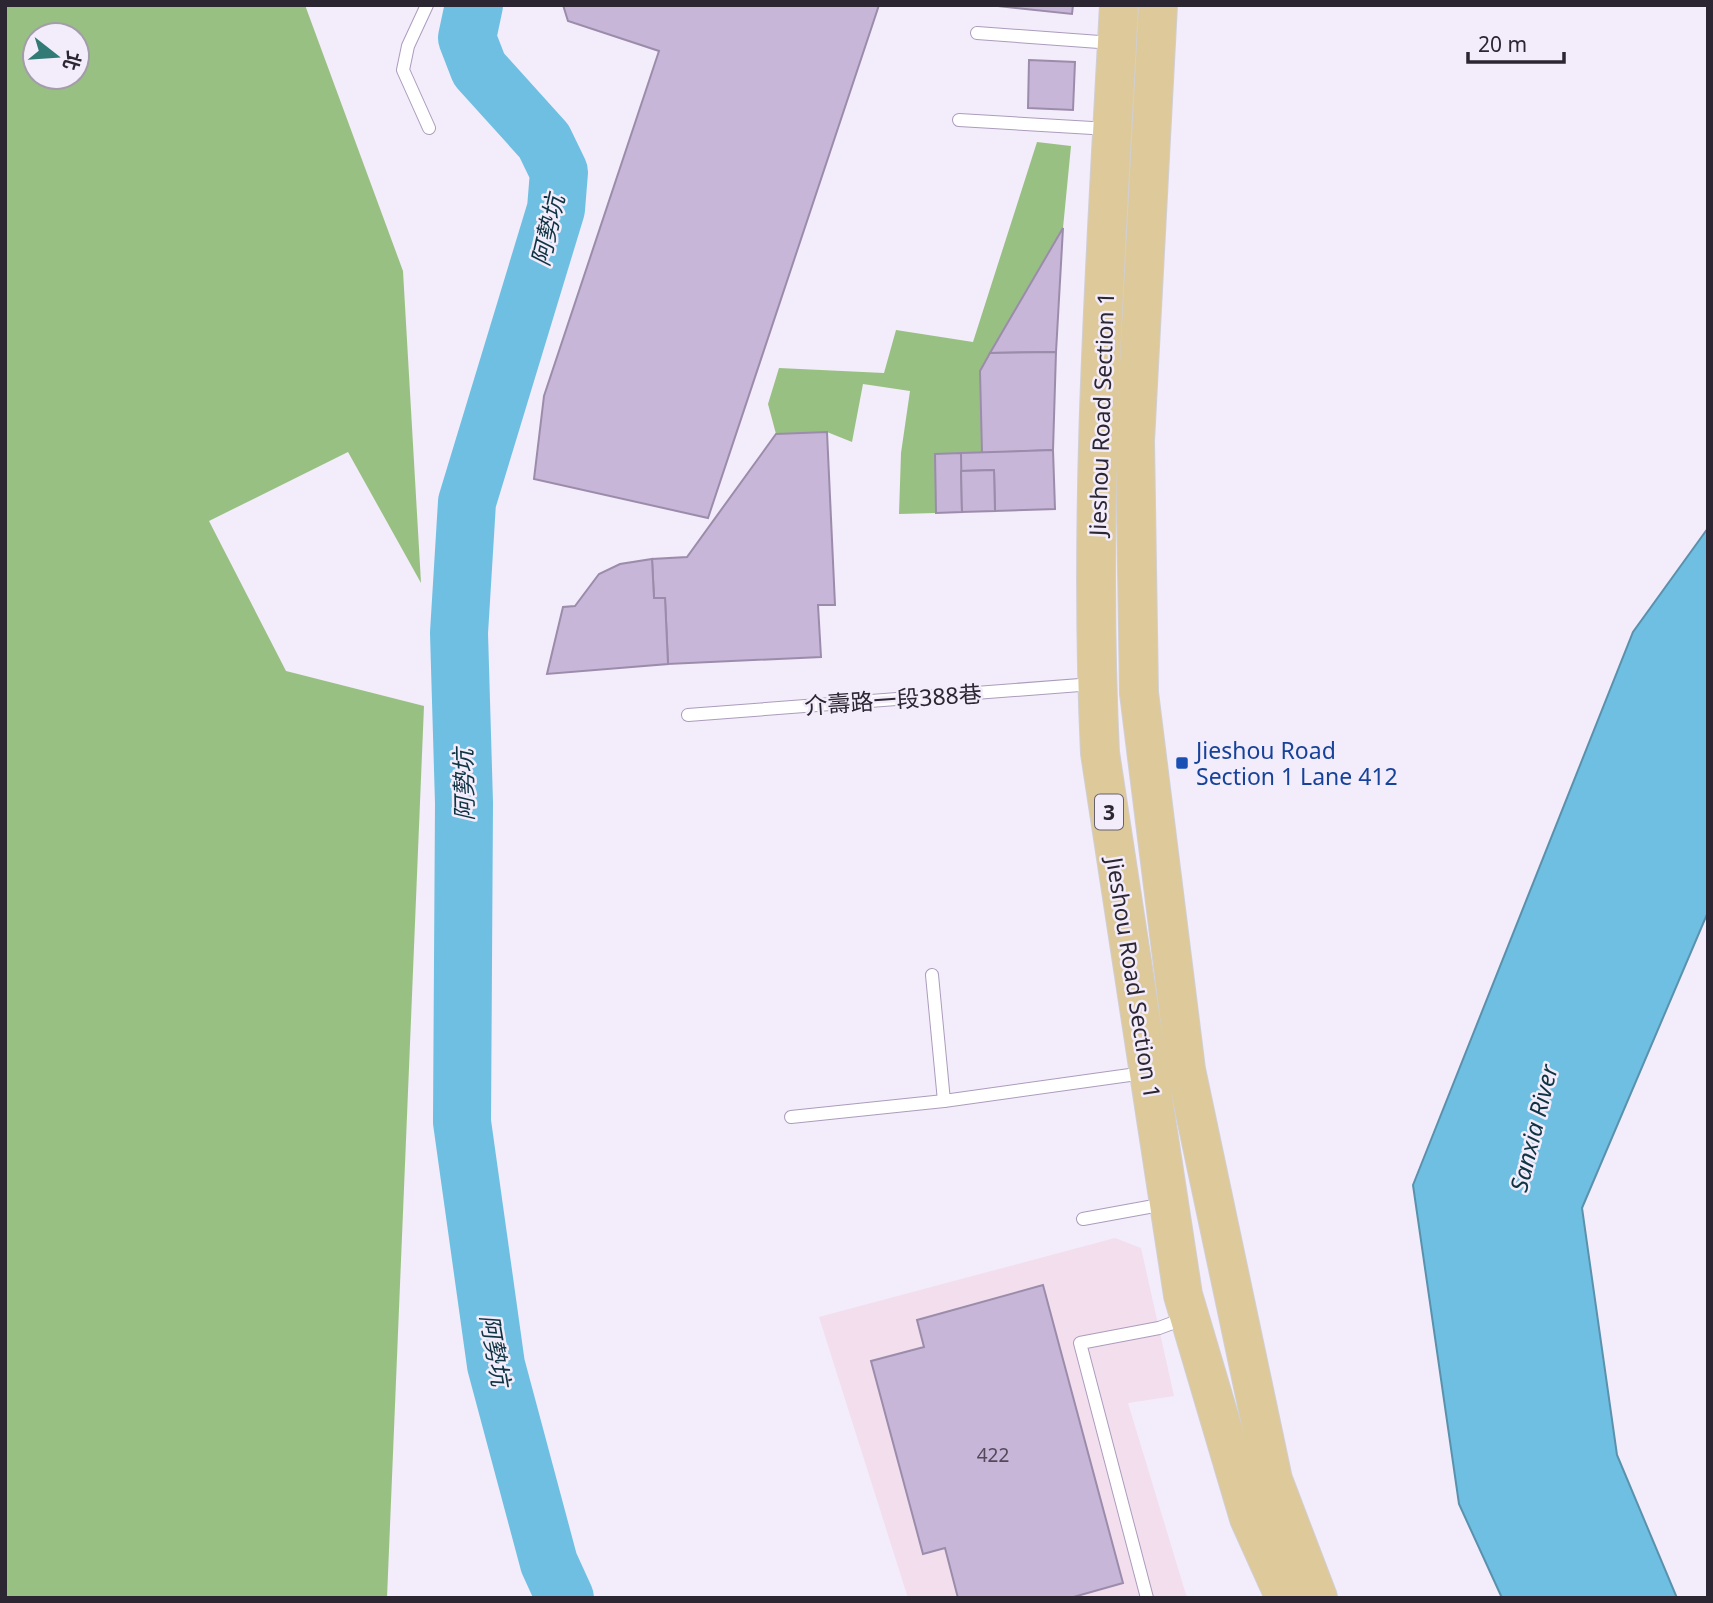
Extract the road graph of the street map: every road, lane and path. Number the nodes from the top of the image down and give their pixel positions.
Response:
1 (427, 5) edge
2 (1119, 5) edge
3 (1158, 5) edge
4 (977, 33) dead end
5 (1117, 43) junction
6 (959, 120) dead end
7 (429, 128) dead end
8 (1112, 130) junction
9 (1097, 683) junction
10 (688, 715) dead end
11 (932, 975) dead end
12 (1167, 1072) junction
13 (944, 1101) junction
14 (791, 1117) dead end
15 (1169, 1203) junction
16 (1083, 1219) dead end
17 (1190, 1317) junction
18 (1147, 1598) edge
19 (1285, 1598) edge
20 (1318, 1598) edge

1 - 7 lane
2 - 5 main road, Jieshou Road Section 1 / 3
3 - 12 main road, Jieshou Road Section 1 / 3
4 - 5 lane
5 - 8 main road, Jieshou Road Section 1 / 3
6 - 8 lane
8 - 9 main road, Jieshou Road Section 1 / 3
9 - 10 lane, 介壽路一段388巷
9 - 12 main road, Jieshou Road Section 1 / 3
11 - 13 lane
12 - 13 lane
12 - 15 main road, Jieshou Road Section 1 / 3
12 - 20 main road, Jieshou Road Section 1 / 3
13 - 14 lane
15 - 16 lane
15 - 17 main road, Jieshou Road Section 1 / 3
17 - 18 lane
17 - 19 main road, Jieshou Road Section 1 / 3

